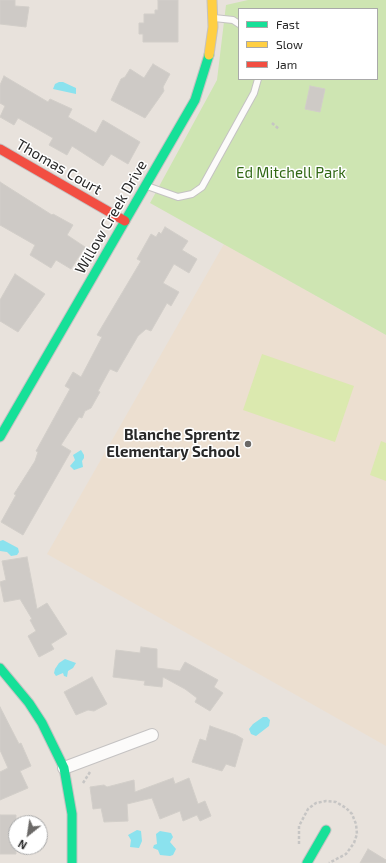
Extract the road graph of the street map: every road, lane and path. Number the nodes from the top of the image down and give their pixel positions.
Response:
1 (212, 0) edge
2 (213, 18) junction
3 (238, 23) edge
4 (258, 80) edge
5 (272, 123) dead end
6 (279, 129) dead end
7 (0, 149) edge
8 (145, 186) junction
9 (125, 221) junction
10 (0, 437) edge
11 (0, 668) edge
12 (152, 735) dead end
13 (64, 768) junction
14 (326, 830) dead end
15 (72, 863) edge
16 (307, 863) edge

1 - 2 street, Willow Creek Drive
2 - 3 lane
2 - 8 street, Willow Creek Drive
4 - 8 lane
5 - 6 path
7 - 9 street, Thomas Court
8 - 9 street, Willow Creek Drive
9 - 10 street, Willow Creek Drive
11 - 13 street
12 - 13 street
13 - 15 street
14 - 16 street

